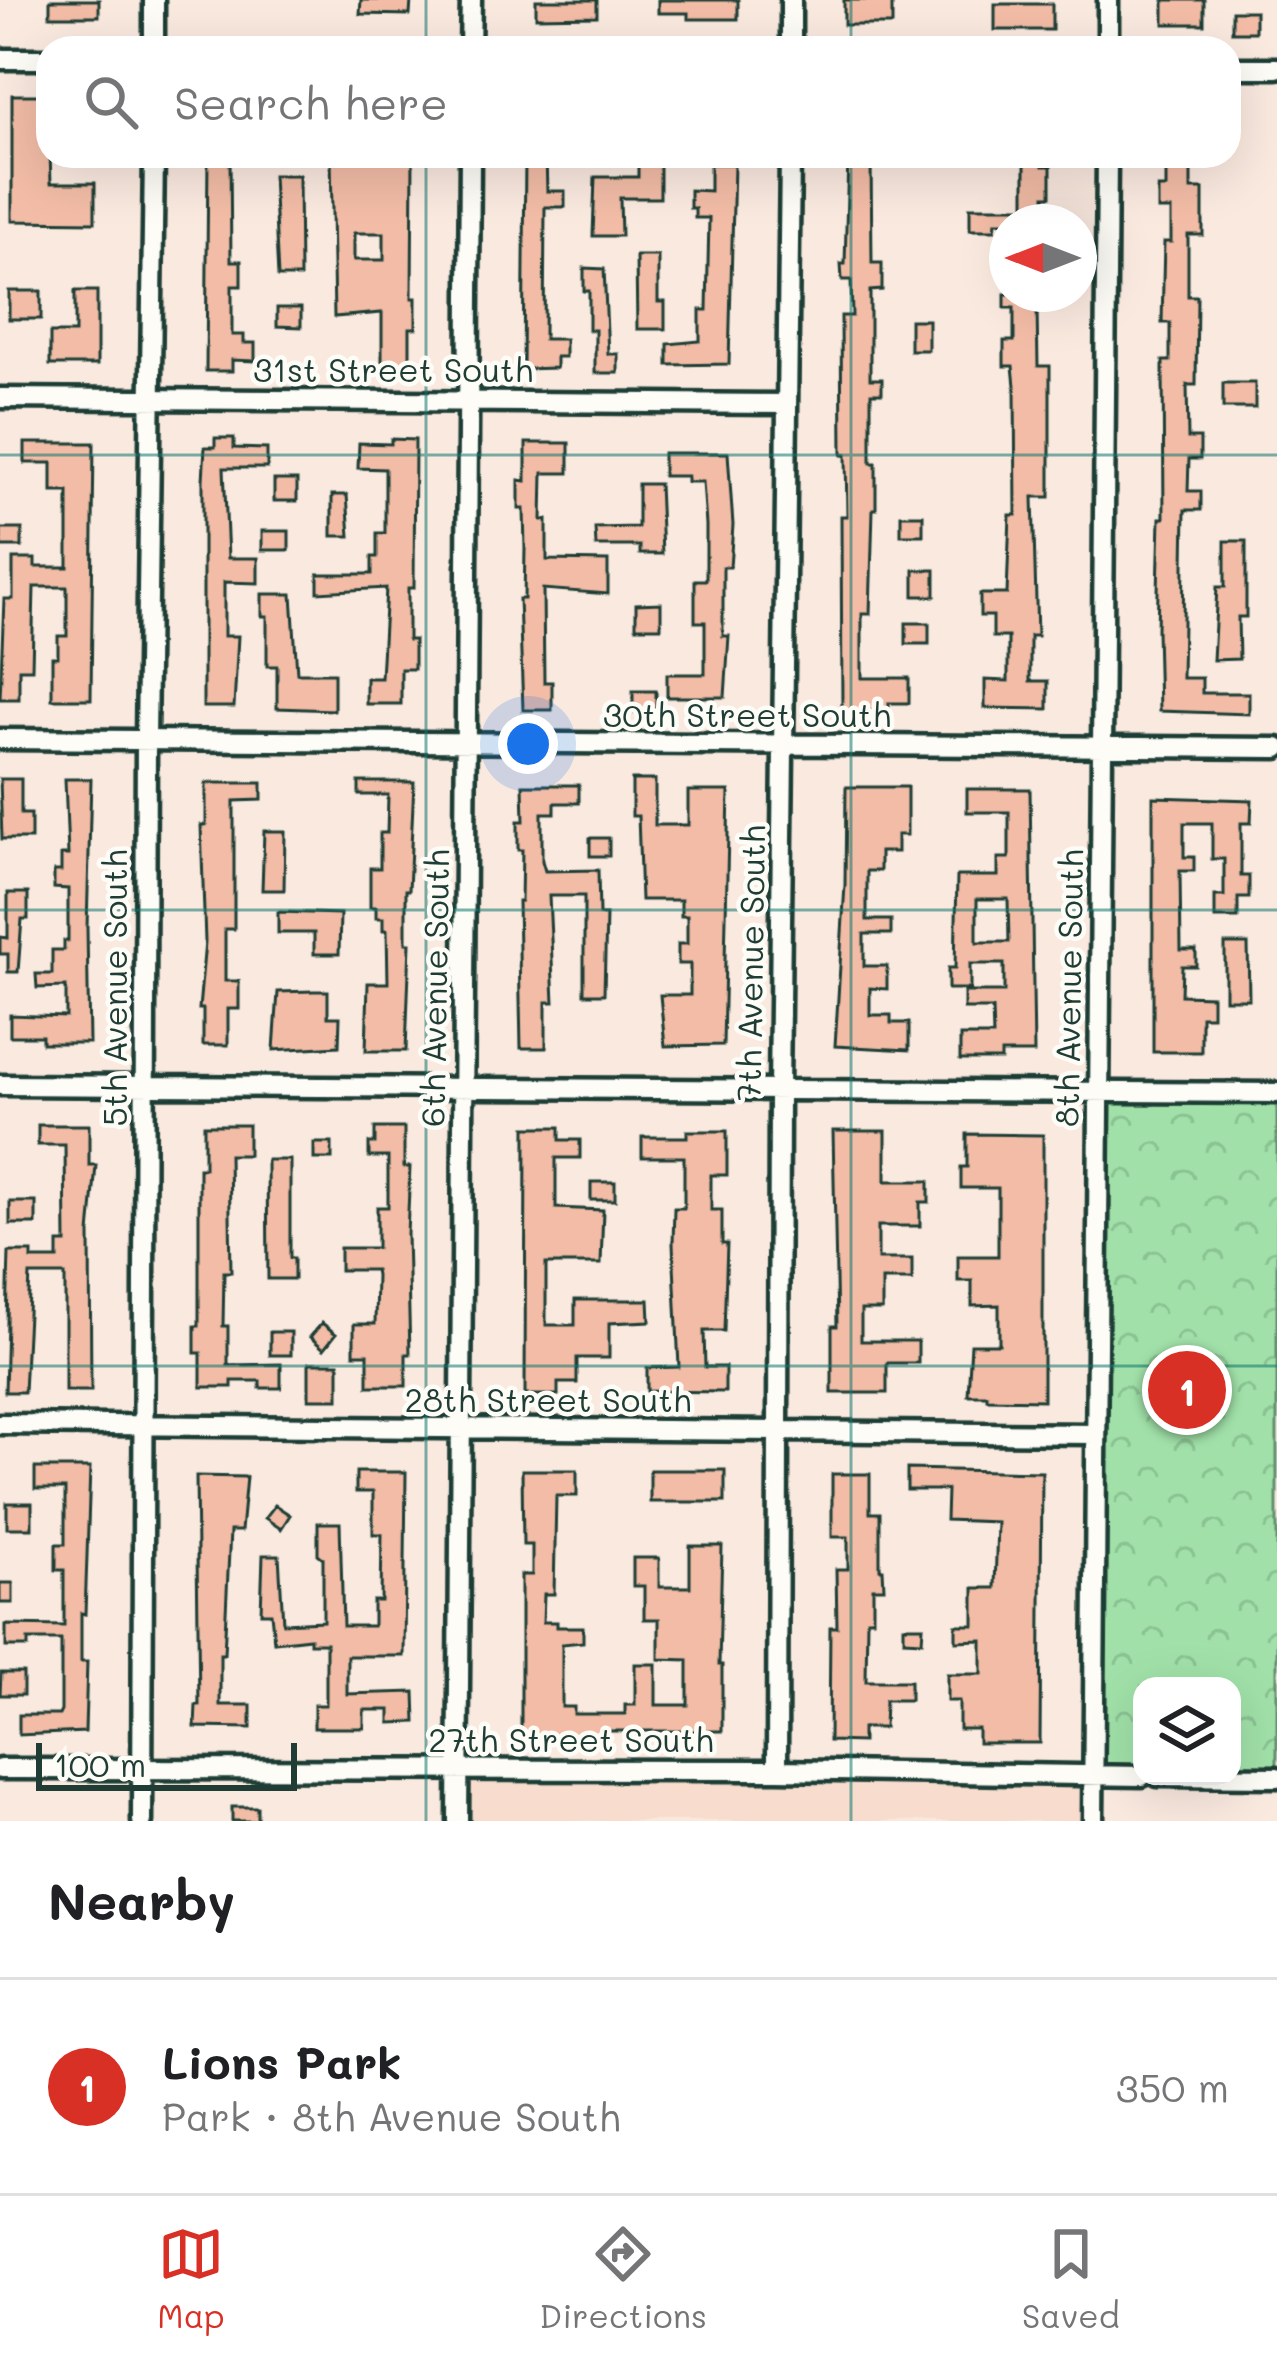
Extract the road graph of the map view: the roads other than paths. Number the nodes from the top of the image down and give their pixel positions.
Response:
1 (154, 0) edge
2 (471, 0) edge
3 (791, 0) edge
4 (1108, 0) edge
5 (154, 36) edge
6 (470, 36) edge
7 (791, 36) edge
8 (1108, 36) edge
9 (0, 58) edge
10 (36, 59) edge
11 (1241, 68) edge
12 (1277, 68) edge
13 (154, 168) edge
14 (470, 168) edge
15 (790, 168) edge
16 (1107, 168) edge
17 (0, 398) edge
18 (469, 399) junction
19 (153, 400) junction
20 (787, 404) junction
21 (0, 739) edge
22 (146, 740) junction
23 (467, 743) junction
24 (783, 746) junction
25 (1101, 747) junction
26 (1277, 748) edge
27 (0, 1085) edge
28 (144, 1086) junction
29 (464, 1087) junction
30 (779, 1091) junction
31 (1098, 1093) junction
32 (1277, 1094) edge
33 (0, 1424) edge
34 (144, 1425) junction
35 (461, 1430) junction
36 (780, 1431) junction
37 (1095, 1434) junction
38 (0, 1768) edge
39 (142, 1769) junction
40 (458, 1769) junction
41 (777, 1770) junction
42 (1094, 1776) junction
43 (1133, 1776) edge
44 (1241, 1777) edge
45 (1277, 1777) edge
46 (142, 1821) edge
47 (458, 1821) edge
48 (1093, 1821) edge

1 - 5 street
2 - 6 street
3 - 7 street
4 - 8 street
9 - 10 street
11 - 12 street
13 - 19 street, 5th Avenue South
14 - 18 street, 6th Avenue South
15 - 20 street, 7th Avenue South
16 - 25 street, 8th Avenue South
17 - 19 street, 31st Street South
18 - 19 street, 31st Street South
18 - 20 street, 31st Street South
18 - 23 street, 6th Avenue South
19 - 22 street, 5th Avenue South
20 - 24 street, 7th Avenue South
21 - 22 street, 30th Street South
22 - 23 street, 30th Street South
22 - 28 street, 5th Avenue South
23 - 24 street, 30th Street South
23 - 29 street, 6th Avenue South
24 - 25 street, 30th Street South
24 - 30 street, 7th Avenue South
25 - 26 street, 30th Street South
25 - 31 street, 8th Avenue South
27 - 28 street
28 - 29 street
28 - 34 street, 5th Avenue South
29 - 30 street
29 - 35 street, 6th Avenue South
30 - 31 street
30 - 36 street, 7th Avenue South
31 - 32 street
31 - 37 street, 8th Avenue South
33 - 34 street, 28th Street South
34 - 35 street, 28th Street South
34 - 39 street, 5th Avenue South
35 - 36 street, 28th Street South
35 - 40 street, 6th Avenue South
36 - 37 street, 28th Street South
36 - 41 street, 7th Avenue South
37 - 42 street, 8th Avenue South
38 - 39 street, 27th Street South
39 - 40 street, 27th Street South
39 - 46 street, 5th Avenue South
40 - 41 street, 27th Street South
40 - 47 street, 6th Avenue South
41 - 42 street, 27th Street South
42 - 43 street, 27th Street South
42 - 48 street, 8th Avenue South
44 - 45 street

